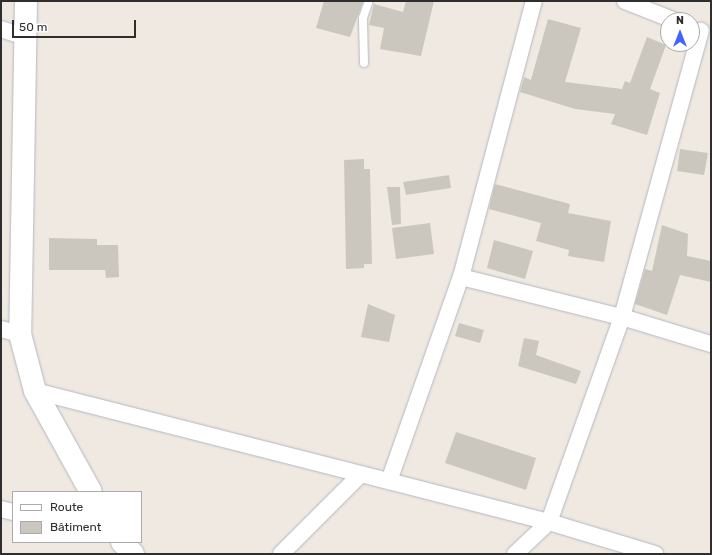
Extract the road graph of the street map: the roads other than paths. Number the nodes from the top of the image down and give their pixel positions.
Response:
1 (26, 1) edge
2 (369, 1) edge
3 (534, 1) edge
4 (625, 1) edge
5 (660, 15) edge
6 (1, 29) edge
7 (701, 31) edge
8 (23, 36) junction
9 (364, 63) dead end
10 (461, 277) junction
11 (622, 317) junction
12 (10, 332) edge
13 (711, 344) edge
14 (35, 391) junction
15 (361, 474) junction
16 (389, 481) junction
17 (90, 491) edge
18 (1, 510) edge
19 (12, 512) edge
20 (549, 522) junction
21 (123, 543) edge
22 (132, 554) edge
23 (281, 554) edge
24 (515, 554) edge
25 (655, 554) edge

1 - 8 main road
2 - 9 lane
3 - 10 street
4 - 5 street
6 - 8 street
7 - 11 street
8 - 12 main road
10 - 11 street
10 - 16 street
11 - 13 street
11 - 20 street
12 - 14 main road
14 - 15 street
14 - 17 main road
15 - 16 street
15 - 23 street
16 - 20 street
18 - 19 street
20 - 24 street
20 - 25 street
21 - 22 main road

